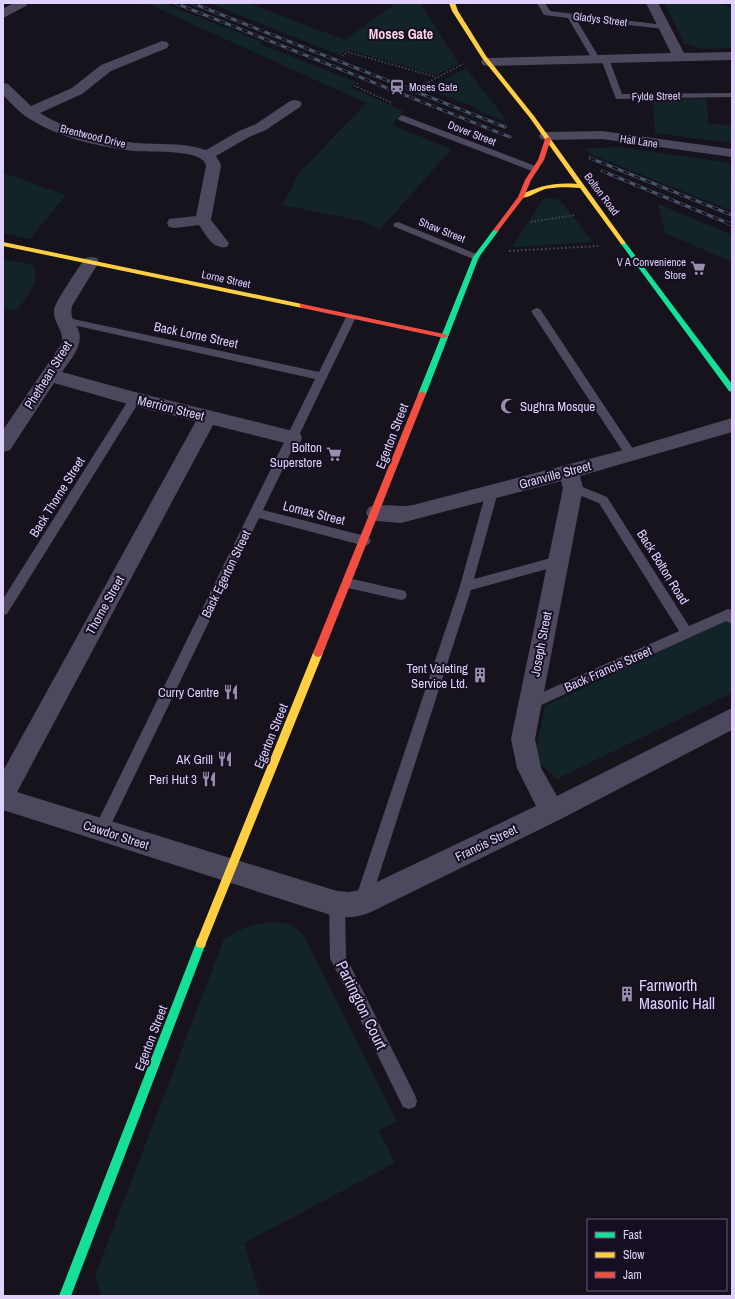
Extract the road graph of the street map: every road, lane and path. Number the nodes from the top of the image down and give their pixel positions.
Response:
1 (446, 3) edge
2 (541, 3) edge
3 (652, 3) edge
4 (27, 5) edge
5 (453, 7) edge
6 (3, 14) edge
7 (571, 16) junction
8 (664, 27) junction
9 (162, 45) dead end
10 (342, 56) dead end
11 (732, 56) edge
12 (679, 57) junction
13 (486, 59) junction
14 (601, 59) junction
15 (436, 77) junction
16 (3, 87) edge
17 (419, 87) dead end
18 (732, 95) edge
19 (295, 104) dead end
20 (263, 111) dead end
21 (29, 112) junction
22 (277, 116) junction
23 (402, 118) dead end
24 (547, 137) junction
25 (732, 153) edge
26 (207, 155) junction
27 (535, 169) junction
28 (581, 186) junction
29 (521, 197) junction
30 (600, 212) junction
31 (203, 220) junction
32 (175, 223) dead end
33 (398, 225) dead end
34 (499, 226) junction
35 (221, 243) dead end
36 (3, 244) edge
37 (626, 245) junction
38 (478, 255) junction
39 (91, 262) junction
40 (536, 312) dead end
41 (351, 317) junction
42 (64, 320) junction
43 (444, 336) junction
44 (50, 375) junction
45 (322, 377) junction
46 (732, 388) edge
47 (135, 399) junction
48 (208, 417) junction
49 (732, 425) edge
50 (293, 438) junction
51 (3, 444) edge
52 (631, 455) junction
53 (571, 480) junction
54 (492, 492) junction
55 (256, 513) junction
56 (376, 513) junction
57 (365, 541) junction
58 (558, 561) junction
59 (348, 583) junction
60 (466, 586) junction
61 (401, 595) dead end
62 (3, 610) edge
63 (732, 619) edge
64 (687, 634) junction
65 (528, 705) junction
66 (732, 718) edge
67 (3, 794) edge
68 (3, 799) edge
69 (552, 811) junction
70 (101, 830) junction
71 (230, 871) junction
72 (337, 904) junction
73 (362, 904) junction
74 (409, 1101) dead end
75 (65, 1296) edge

1 - 5 main road, Bolton Road
2 - 7 lane, Gladys Street
3 - 8 street
4 - 6 street
5 - 13 main road, Bolton Road
7 - 8 lane, Gladys Street
7 - 14 lane
8 - 12 street
9 - 21 street
10 - 15 path
11 - 12 street
12 - 14 street
13 - 14 street
13 - 15 path
13 - 24 main road, Bolton Road
14 - 18 lane, Fylde Street
15 - 17 path
16 - 21 street, Brentwood Drive
19 - 22 street
20 - 22 street
21 - 26 street, Brentwood Drive
22 - 26 street
23 - 27 lane, Dover Street
24 - 25 street, Hall Lane
24 - 27 main road, Egerton Street
24 - 28 main road, Bolton Road
26 - 31 street
27 - 29 main road, Egerton Street
28 - 29 main road, Egerton Street
28 - 30 main road, Bolton Road
29 - 34 main road, Egerton Street
30 - 34 path
30 - 37 main road, Bolton Road
31 - 32 street
31 - 35 street
33 - 38 lane, Shaw Street
34 - 38 main road, Egerton Street
36 - 39 main road, Lorne Street
37 - 38 path
37 - 46 main road, Bolton Road
38 - 43 main road, Egerton Street
39 - 41 main road, Lorne Street
39 - 42 street, Phethean Street
40 - 52 lane
41 - 43 main road, Lorne Street
41 - 45 lane, Back Egerton Street
42 - 44 street, Phethean Street
42 - 45 lane, Back Lorne Street
43 - 56 main road, Egerton Street
44 - 47 street, Merrion Street
44 - 51 street, Phethean Street
45 - 50 lane, Back Egerton Street
47 - 48 street, Merrion Street
47 - 62 lane, Back Thorne Street
48 - 50 street, Merrion Street
48 - 67 street, Thorne Street
49 - 52 street, Granville Street
50 - 55 lane, Back Egerton Street
52 - 53 street, Granville Street
53 - 54 street, Granville Street
53 - 58 street, Joseph Street
53 - 64 lane, Back Bolton Road
54 - 56 street, Granville Street
54 - 60 lane
55 - 57 lane, Lomax Street
55 - 70 lane, Back Egerton Street
56 - 57 main road, Egerton Street
57 - 59 main road, Egerton Street
58 - 60 lane
58 - 65 street, Joseph Street
59 - 61 lane
59 - 71 main road, Egerton Street
60 - 73 lane
63 - 64 lane
64 - 65 lane, Back Francis Street
65 - 69 street, Joseph Street
66 - 69 street, Francis Street
68 - 70 street, Cawdor Street
69 - 73 street, Francis Street
70 - 71 street, Cawdor Street
71 - 72 street, Francis Street
71 - 75 main road, Egerton Street
72 - 73 street, Francis Street
72 - 74 lane, Partington Court

